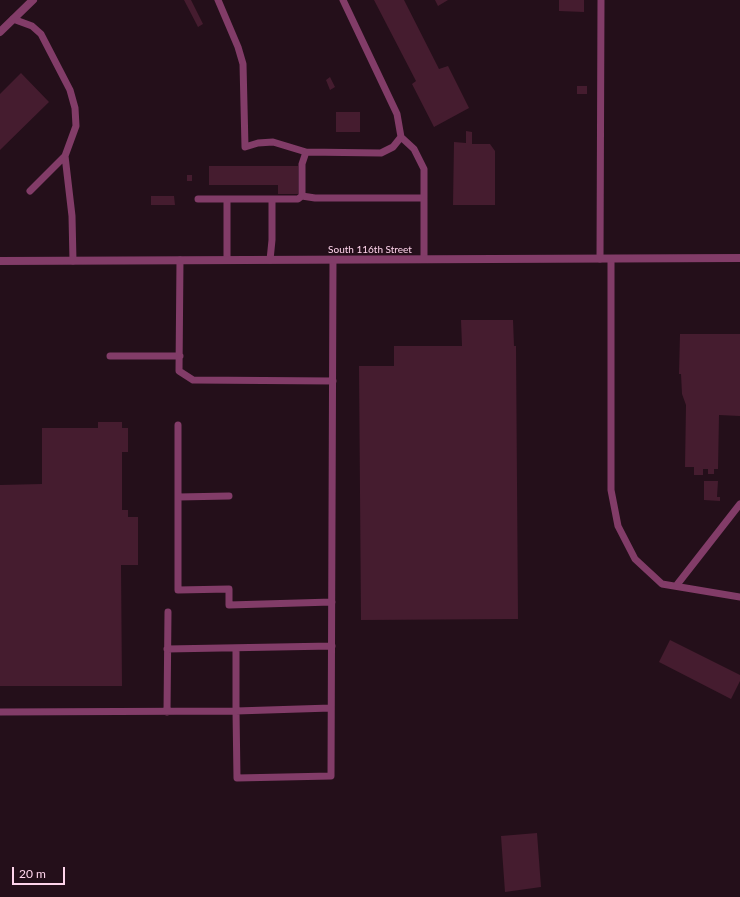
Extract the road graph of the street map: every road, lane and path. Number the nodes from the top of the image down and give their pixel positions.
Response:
1 (33, 0) edge
2 (218, 0) edge
3 (343, 0) edge
4 (601, 0) edge
5 (13, 19) junction
6 (0, 32) edge
7 (401, 137) junction
8 (306, 152) junction
9 (65, 156) junction
10 (30, 191) dead end
11 (302, 196) junction
12 (424, 198) junction
13 (198, 199) dead end
14 (227, 199) junction
15 (272, 199) junction
16 (740, 258) edge
17 (600, 259) junction
18 (611, 259) junction
19 (73, 260) junction
20 (180, 260) junction
21 (227, 260) junction
22 (270, 260) junction
23 (333, 260) junction
24 (424, 260) junction
25 (0, 261) edge
26 (110, 356) dead end
27 (180, 356) junction
28 (333, 381) junction
29 (178, 425) dead end
30 (229, 496) dead end
31 (178, 498) junction
32 (740, 504) edge
33 (676, 586) junction
34 (740, 597) edge
35 (332, 602) junction
36 (168, 612) dead end
37 (332, 646) junction
38 (236, 648) junction
39 (167, 649) junction
40 (331, 708) junction
41 (236, 711) junction
42 (0, 712) edge
43 (167, 712) junction

1 - 5 street
2 - 8 lane
3 - 7 lane
4 - 17 lane
5 - 6 street
5 - 9 lane
7 - 8 lane
7 - 12 lane
8 - 11 lane
9 - 10 lane
9 - 19 lane
11 - 12 lane
11 - 15 lane
12 - 24 lane
13 - 14 lane
14 - 15 lane
14 - 21 lane
15 - 22 lane
16 - 18 street, South 116th Street
17 - 18 street, South 116th Street
17 - 24 street, South 116th Street
18 - 33 lane
19 - 20 street, South 116th Street
19 - 25 street, South 116th Street
20 - 21 street, South 116th Street
20 - 27 lane
21 - 22 street, South 116th Street
22 - 23 street, South 116th Street
23 - 24 street, South 116th Street
23 - 28 lane
26 - 27 lane
27 - 28 lane
28 - 35 lane
29 - 31 lane
30 - 31 lane
31 - 35 lane
32 - 33 lane
33 - 34 lane
35 - 37 lane
36 - 39 lane
37 - 38 lane
37 - 40 lane
38 - 39 lane
38 - 41 lane
39 - 43 lane
40 - 41 lane
40 - 41 lane
41 - 43 lane
42 - 43 lane

